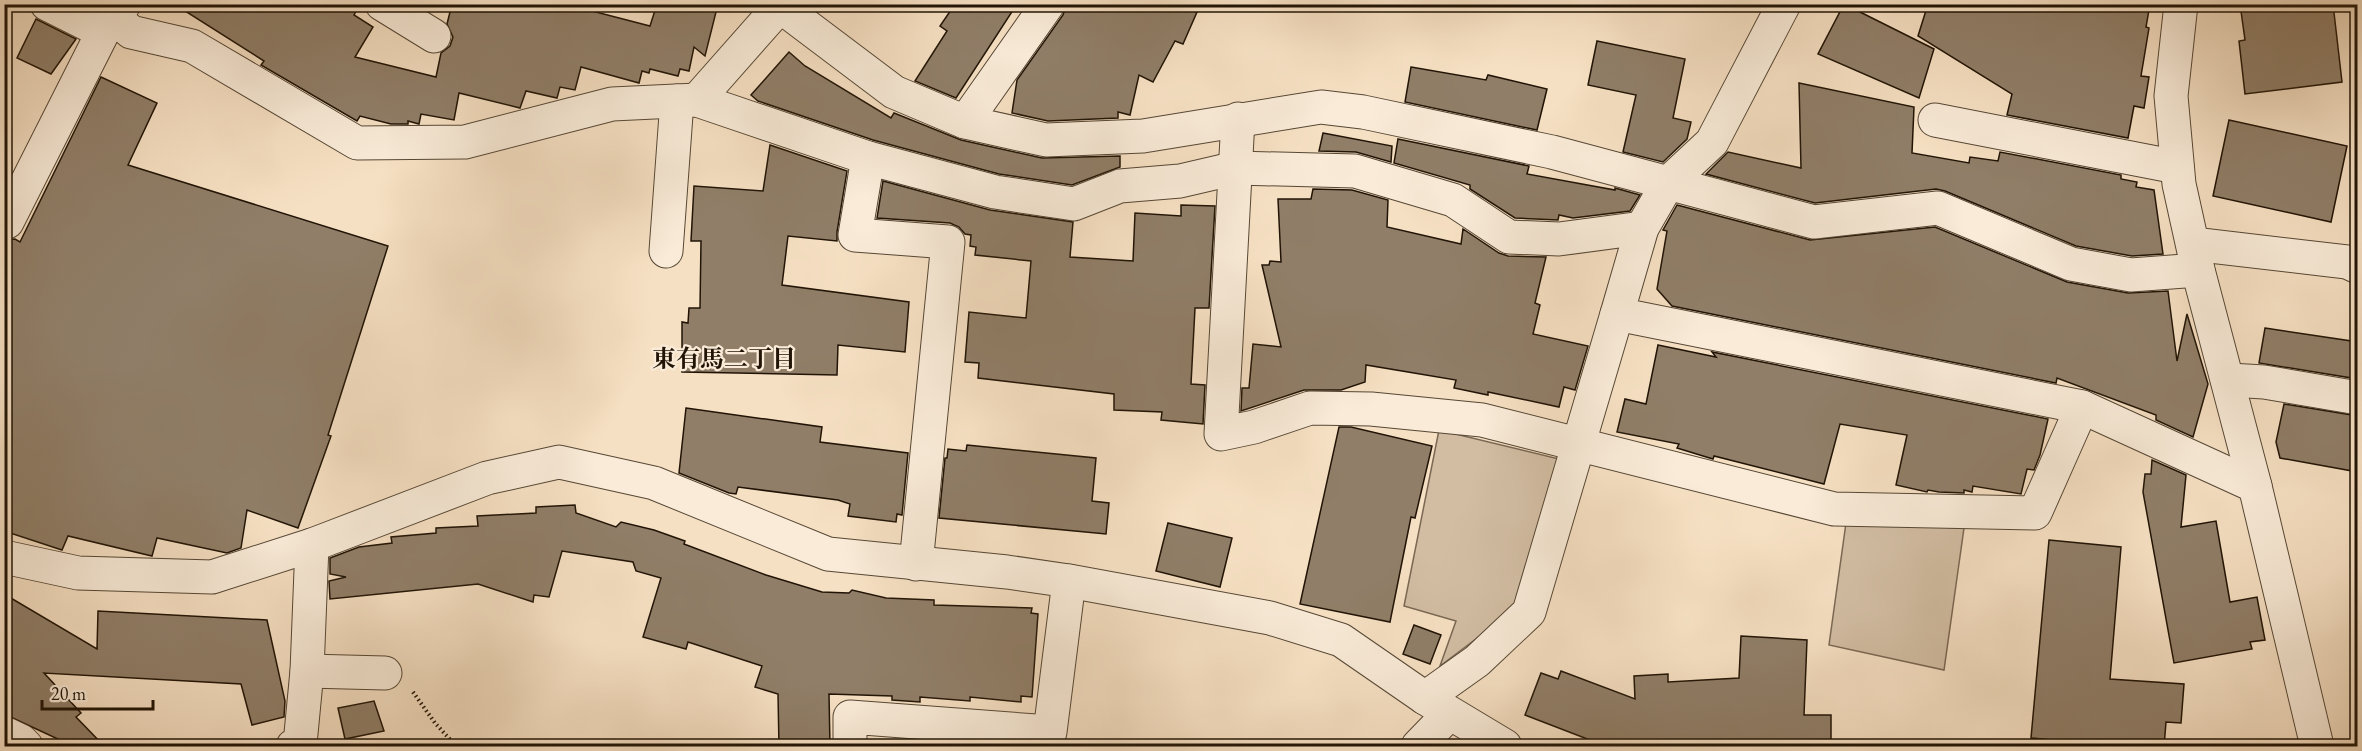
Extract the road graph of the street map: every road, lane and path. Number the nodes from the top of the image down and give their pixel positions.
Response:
1 (47, 4) edge
2 (382, 4) edge
3 (1048, 4) edge
4 (1785, 4) edge
5 (2181, 4) edge
6 (781, 5) edge
7 (114, 18) edge
8 (434, 36) dead end
9 (687, 100) junction
10 (1238, 119) junction
11 (1935, 120) dead end
12 (965, 122) junction
13 (868, 158) junction
14 (2177, 167) junction
15 (1236, 168) junction
16 (1668, 183) junction
17 (14, 187) edge
18 (7, 222) dead end
19 (1642, 228) junction
20 (666, 251) dead end
21 (2354, 256) edge
22 (2196, 257) junction
23 (1617, 314) junction
24 (2229, 380) junction
25 (2358, 398) edge
26 (2082, 407) junction
27 (1580, 444) junction
28 (2256, 486) junction
29 (312, 545) junction
30 (4, 557) edge
31 (916, 564) junction
32 (1069, 581) junction
33 (307, 670) junction
34 (385, 674) joint
35 (1437, 706) junction
36 (4, 733) edge
37 (26, 747) edge
38 (293, 747) edge
39 (456, 747) edge
40 (850, 747) edge
41 (1418, 747) edge
42 (1505, 747) edge
43 (2317, 747) edge

1 - 7 street
2 - 8 street
3 - 12 street
4 - 16 street
5 - 14 street
6 - 9 street
6 - 12 street
7 - 9 street
7 - 17 street
9 - 13 street
9 - 20 street
10 - 12 street
10 - 15 street
10 - 16 street
11 - 14 street
13 - 15 street
13 - 31 street
14 - 22 street
15 - 19 street
15 - 27 street
16 - 19 street
16 - 22 street
17 - 18 street
19 - 23 street
21 - 22 street
22 - 24 street
23 - 26 street
23 - 27 street
24 - 25 street
24 - 28 street
26 - 27 street
26 - 28 street
27 - 35 street
28 - 43 street
29 - 30 street
29 - 31 street
29 - 33 street
31 - 32 street
32 - 35 street
32 - 40 street
33 - 34 street
33 - 38 street
34 - 39 path
35 - 41 street
35 - 42 street
36 - 37 street

